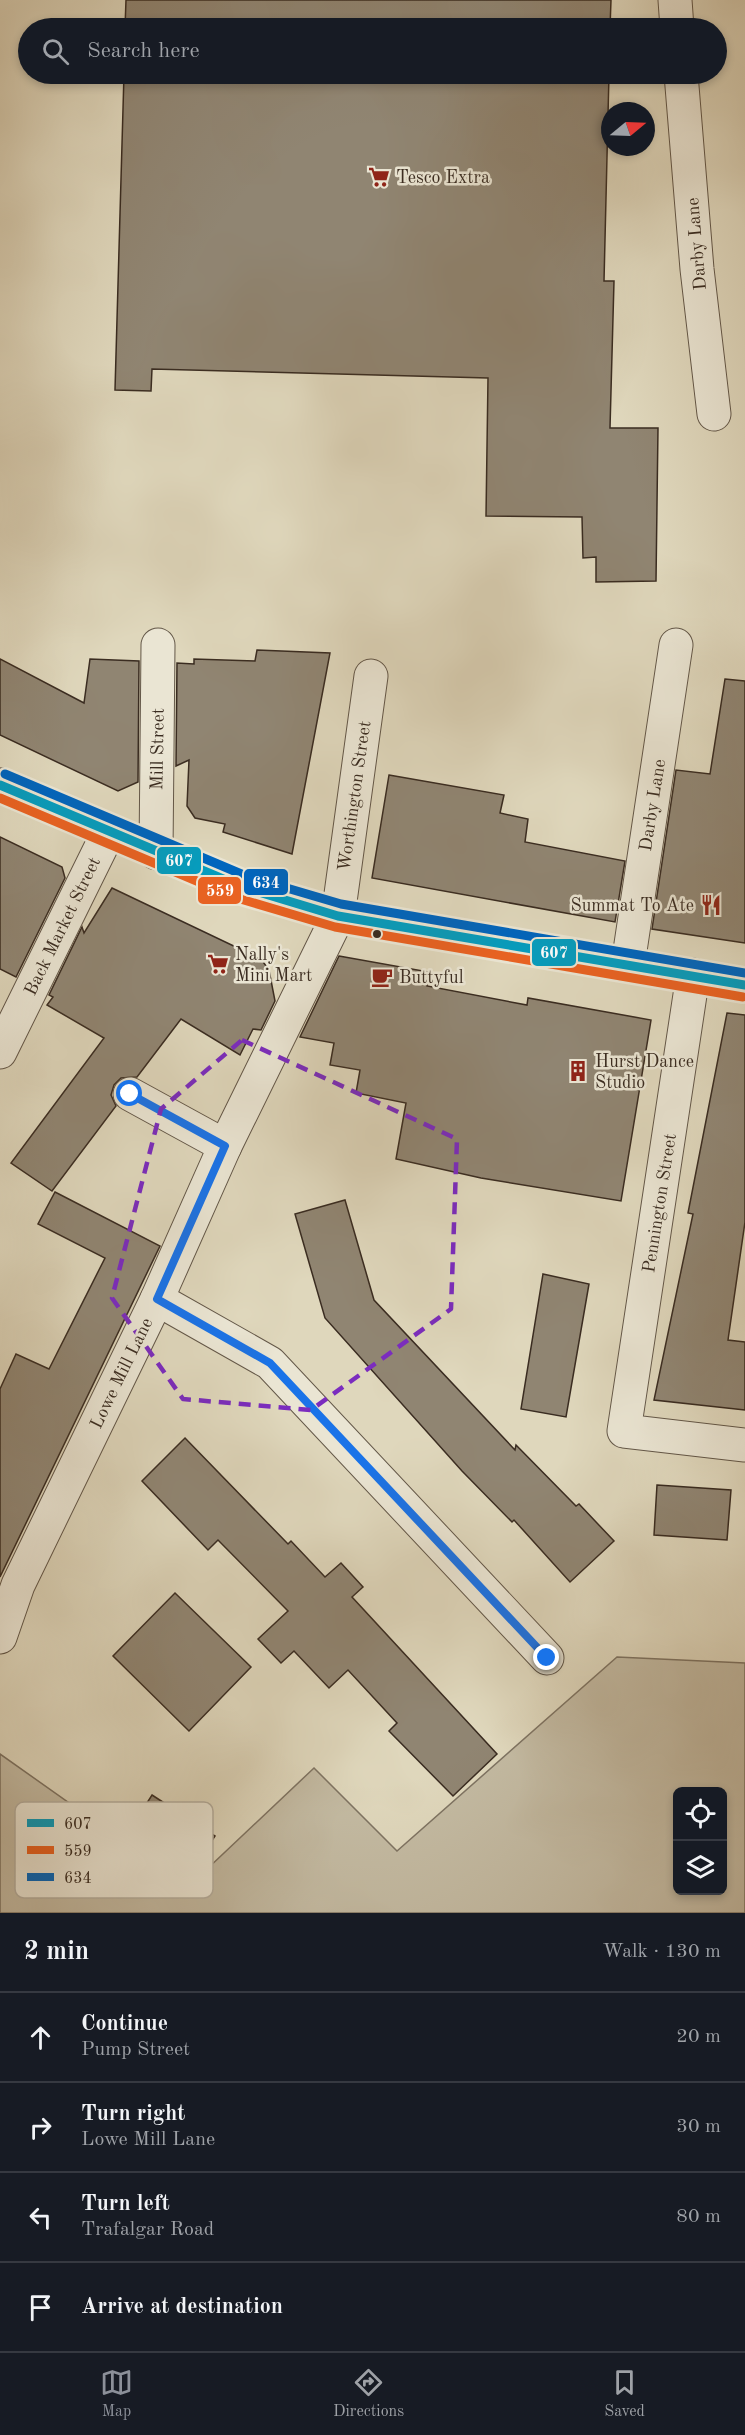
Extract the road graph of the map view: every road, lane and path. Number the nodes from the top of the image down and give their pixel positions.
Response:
1 (675, 0) edge
2 (677, 18) edge
3 (682, 84) edge
4 (714, 414) dead end
5 (158, 645) dead end
6 (676, 645) dead end
7 (371, 676) dead end
8 (0, 785) edge
9 (108, 833) junction
10 (156, 853) junction
11 (338, 916) junction
12 (628, 964) junction
13 (693, 975) junction
14 (745, 986) edge
15 (0, 1052) edge
16 (130, 1094) dead end
17 (225, 1146) junction
18 (157, 1299) junction
19 (745, 1444) edge
20 (0, 1637) edge
21 (547, 1658) dead end

1 - 2 street
3 - 4 street, Darby Lane
5 - 10 street, Mill Street
6 - 12 street, Darby Lane
7 - 11 street, Worthington Street
8 - 9 highway
9 - 10 highway
9 - 15 street, Back Market Street
10 - 11 highway
11 - 12 highway
11 - 17 street, Lowe Mill Lane
12 - 13 highway
13 - 14 highway
13 - 19 street, Pennington Street
16 - 17 street
17 - 18 street, Lowe Mill Lane
18 - 20 street, Lowe Mill Lane
18 - 21 street

